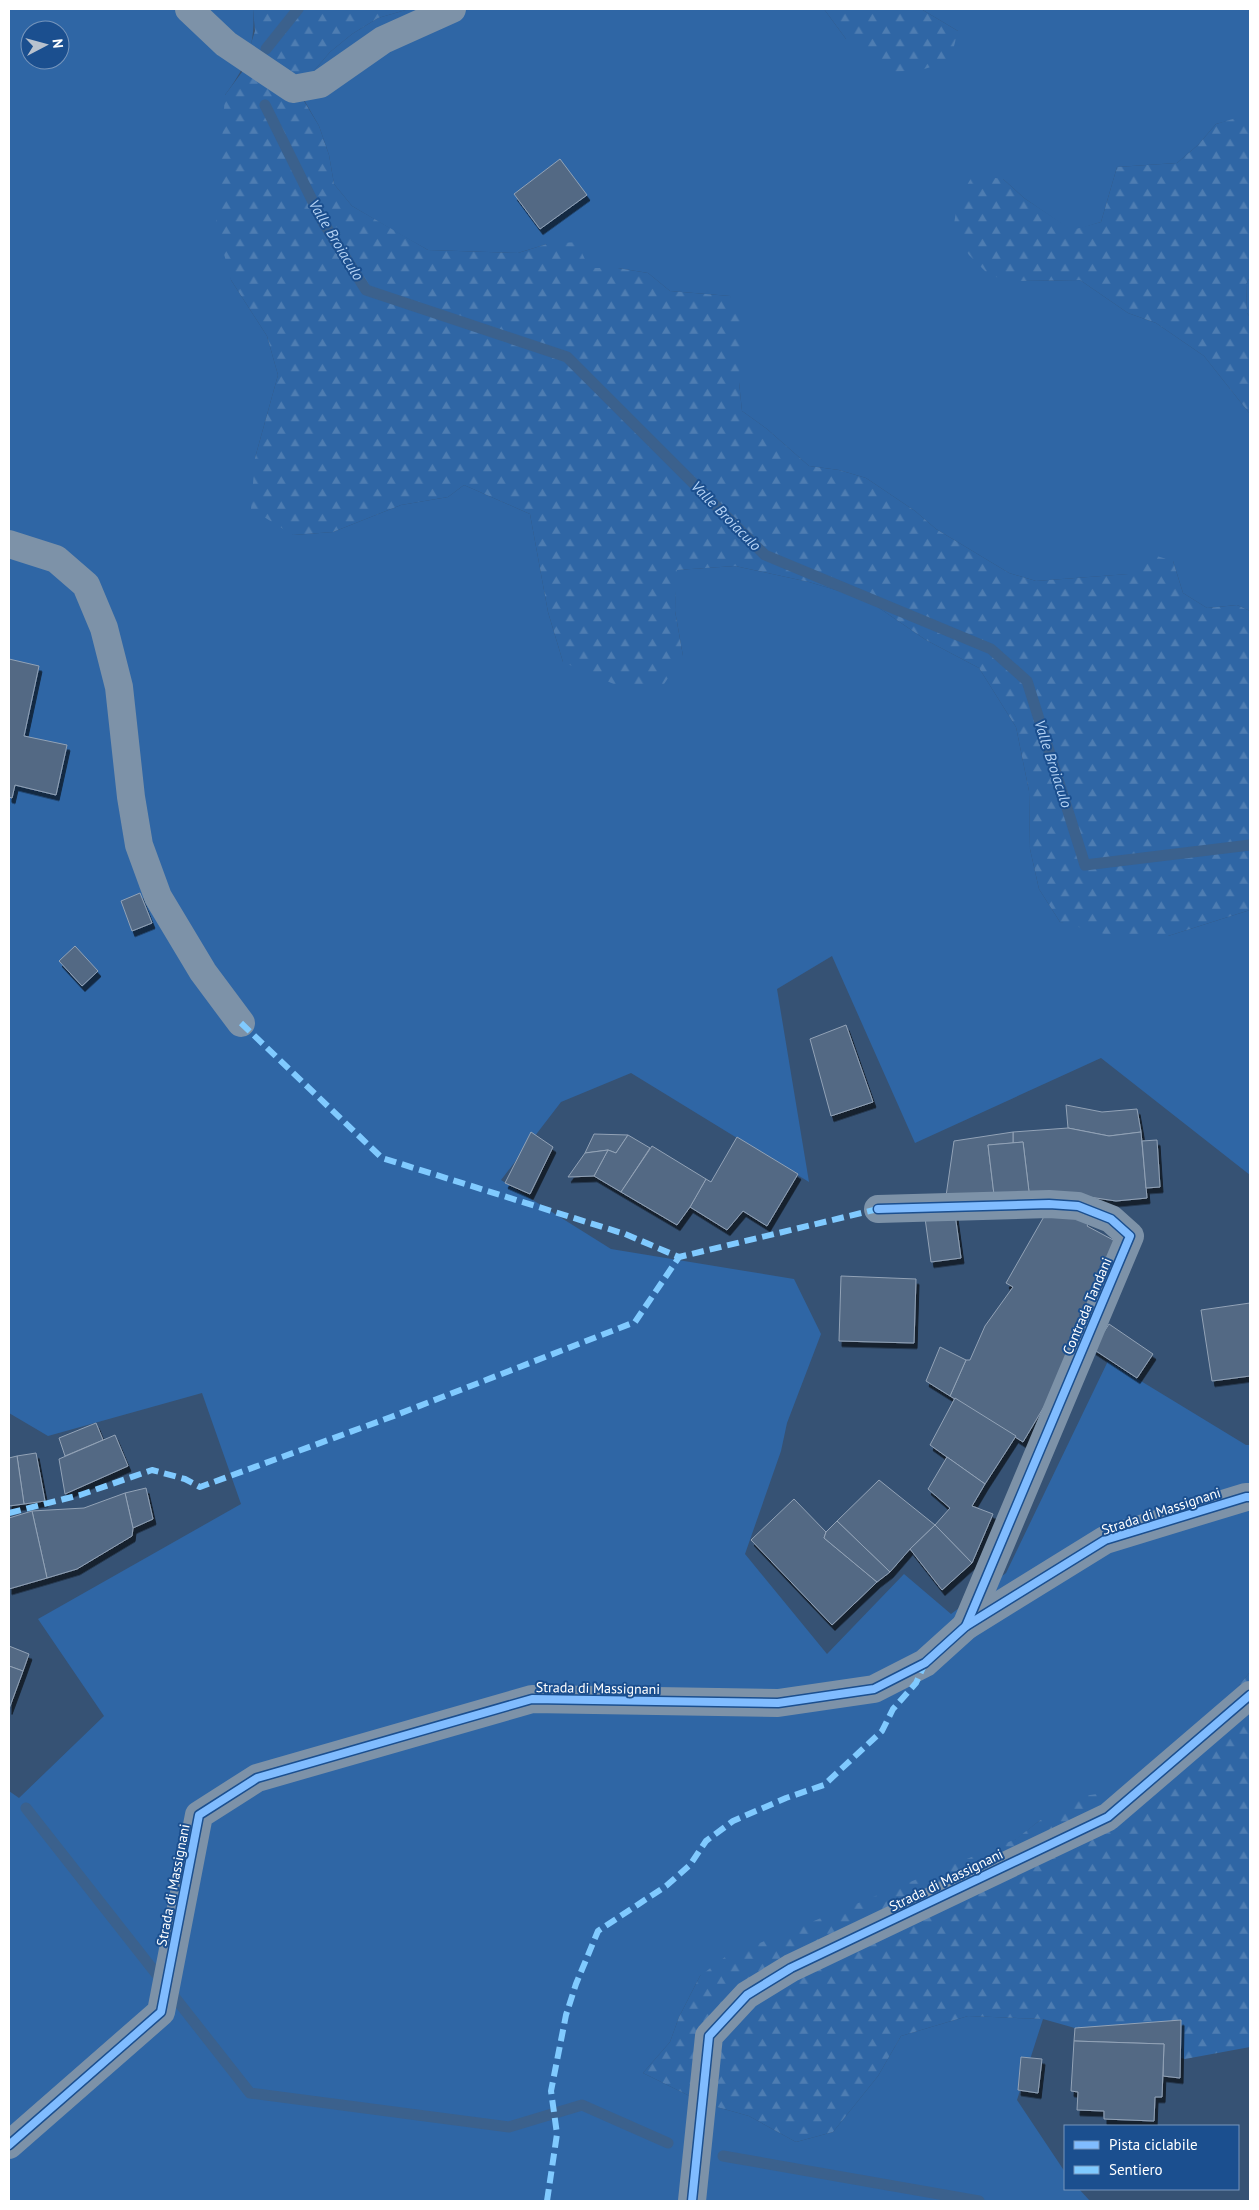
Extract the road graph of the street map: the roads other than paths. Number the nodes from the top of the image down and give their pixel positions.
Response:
1 (189, 9) edge
2 (452, 9) edge
3 (9, 544) edge
4 (242, 1023) dead end
5 (878, 1209) dead end
6 (1250, 1497) edge
7 (966, 1626) junction
8 (1250, 1695) edge
9 (9, 2145) edge
10 (692, 2201) edge

1 - 2 street
3 - 4 street
5 - 7 street, Contrada Tandani
6 - 7 street, Strada di Massignani
7 - 9 street, Strada di Massignani
8 - 10 street, Strada di Massignani

